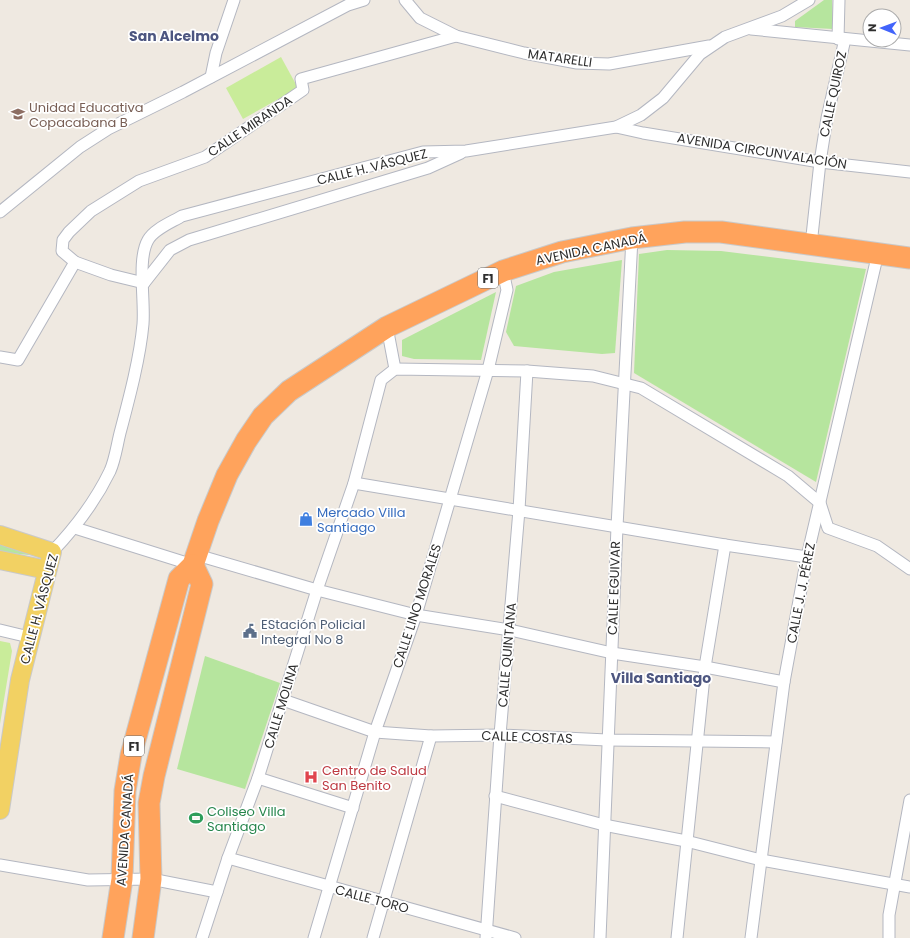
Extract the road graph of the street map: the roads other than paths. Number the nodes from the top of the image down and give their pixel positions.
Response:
1 (234, 0) edge
2 (364, 0) edge
3 (405, 0) edge
4 (809, 0) edge
5 (839, 0) edge
6 (748, 28) junction
7 (456, 36) junction
8 (841, 39) junction
9 (910, 45) edge
10 (712, 46) junction
11 (211, 77) junction
12 (616, 127) junction
13 (466, 151) junction
14 (820, 162) junction
15 (910, 172) edge
16 (0, 212) edge
17 (632, 238) junction
18 (811, 245) junction
19 (878, 253) junction
20 (910, 258) edge
21 (74, 262) junction
22 (503, 271) junction
23 (144, 283) junction
24 (387, 327) junction
25 (0, 357) edge
26 (395, 369) junction
27 (488, 370) junction
28 (527, 371) junction
29 (626, 384) junction
30 (354, 483) junction
31 (451, 498) junction
32 (820, 503) junction
33 (519, 510) junction
34 (617, 527) junction
35 (75, 528) junction
36 (0, 535) edge
37 (725, 545) junction
38 (52, 552) junction
39 (807, 557) junction
40 (0, 560) edge
41 (195, 560) junction
42 (910, 569) edge
43 (47, 570) junction
44 (318, 590) junction
45 (416, 615) junction
46 (0, 630) edge
47 (510, 630) junction
48 (29, 637) junction
49 (612, 653) junction
50 (705, 667) junction
51 (784, 682) junction
52 (283, 700) junction
53 (375, 732) junction
54 (500, 735) junction
55 (431, 736) junction
56 (608, 740) junction
57 (697, 742) junction
58 (776, 742) junction
59 (258, 778) junction
60 (495, 796) junction
61 (910, 800) edge
62 (352, 808) junction
63 (0, 810) edge
64 (604, 825) junction
65 (686, 841) junction
66 (228, 858) junction
67 (761, 860) junction
68 (0, 865) edge
69 (122, 879) junction
70 (151, 879) junction
71 (894, 885) junction
72 (329, 887) junction
73 (910, 887) edge
74 (217, 892) junction
75 (382, 902) junction
76 (486, 934) edge
77 (113, 938) edge
78 (144, 938) edge
79 (202, 938) edge
80 (314, 938) edge
81 (373, 938) edge
82 (515, 938) edge
83 (600, 938) edge
84 (677, 938) edge
85 (751, 938) edge
86 (889, 938) edge

1 - 11 street
2 - 11 street
3 - 7 street, MATARELLI
4 - 6 street
5 - 8 street, CALLE QUIROZ
6 - 8 street
6 - 10 street
7 - 10 street, MATARELLI
7 - 21 street, CALLE MIRANDA
8 - 9 street
8 - 14 street, CALLE QUIROZ
10 - 12 street
11 - 16 street
12 - 13 street
12 - 14 street, AVENIDA CIRCUNVALACIÓN
13 - 23 street, CALLE H. VÁSQUEZ
13 - 23 street, CALLE H. VÁSQUEZ
14 - 15 street, AVENIDA CIRCUNVALACIÓN
14 - 18 street, CALLE QUIROZ
17 - 18 highway, AVENIDA CANADÁ / F1
17 - 22 highway, AVENIDA CANADÁ / F1
17 - 29 street, CALLE EGUIVAR
18 - 19 highway, AVENIDA CANADÁ / F1
19 - 20 highway, AVENIDA CANADÁ / F1
19 - 32 street, CALLE J. J. PÉREZ
21 - 23 street
21 - 25 street
22 - 24 highway, AVENIDA CANADÁ / F1
22 - 27 street, CALLE LINO MORALES
23 - 35 street, CALLE H. VÁSQUEZ
24 - 26 street
24 - 41 highway, AVENIDA CANADÁ / F1
26 - 27 street
26 - 30 street, CALLE MOLINA
27 - 28 street
27 - 31 street, CALLE LINO MORALES
28 - 29 street
28 - 33 street, CALLE QUINTANA
29 - 32 street
29 - 34 street, CALLE EGUIVAR
30 - 31 street
30 - 44 street, CALLE MOLINA
31 - 33 street
31 - 45 street, CALLE LINO MORALES
32 - 39 street, CALLE J. J. PÉREZ
32 - 42 street
33 - 34 street
33 - 47 street, CALLE QUINTANA
34 - 37 street
34 - 49 street, CALLE EGUIVAR
35 - 38 street, CALLE H. VÁSQUEZ
35 - 41 street
36 - 38 main road
37 - 39 street
37 - 50 street
38 - 43 main road, CALLE H. VÁSQUEZ
39 - 51 street, CALLE J. J. PÉREZ
40 - 43 main road
41 - 44 street
41 - 69 highway, AVENIDA CANADÁ / F1
41 - 70 highway, AVENIDA CANADÁ / F1
43 - 48 main road, CALLE H. VÁSQUEZ
44 - 45 street
44 - 52 street, CALLE MOLINA
45 - 47 street
45 - 53 street, CALLE LINO MORALES
46 - 48 street
47 - 49 street
47 - 54 street, CALLE QUINTANA
48 - 63 main road, CALLE H. VÁSQUEZ
49 - 50 street
49 - 56 street, CALLE EGUIVAR
50 - 51 street
50 - 57 street
51 - 58 street, CALLE J. J. PÉREZ
52 - 53 street, CALLE COSTAS
52 - 59 street, CALLE MOLINA
53 - 55 street, CALLE COSTAS
53 - 62 street, CALLE LINO MORALES
54 - 55 street, CALLE COSTAS
54 - 56 street, CALLE COSTAS
54 - 60 street, CALLE QUINTANA
55 - 75 street
56 - 57 street, CALLE COSTAS
56 - 64 street, CALLE EGUIVAR
57 - 58 street, CALLE COSTAS
57 - 65 street
58 - 67 street, CALLE J. J. PÉREZ
59 - 62 street
59 - 66 street, CALLE MOLINA
60 - 64 street
60 - 76 street, CALLE QUINTANA
61 - 71 street
62 - 72 street, CALLE LINO MORALES
64 - 65 street
64 - 83 street, CALLE EGUIVAR
65 - 67 street
65 - 84 street
66 - 72 street, CALLE TORO
66 - 74 street, CALLE MOLINA
67 - 71 street
67 - 85 street, CALLE J. J. PÉREZ
68 - 69 street
69 - 70 street
69 - 77 highway, AVENIDA CANADÁ / F1
70 - 74 street
70 - 78 highway, AVENIDA CANADÁ / F1
71 - 73 street
71 - 86 street
72 - 75 street, CALLE TORO
72 - 80 street, CALLE LINO MORALES
74 - 79 street, CALLE MOLINA
75 - 76 street, CALLE TORO
75 - 81 street
76 - 82 street, CALLE TORO

